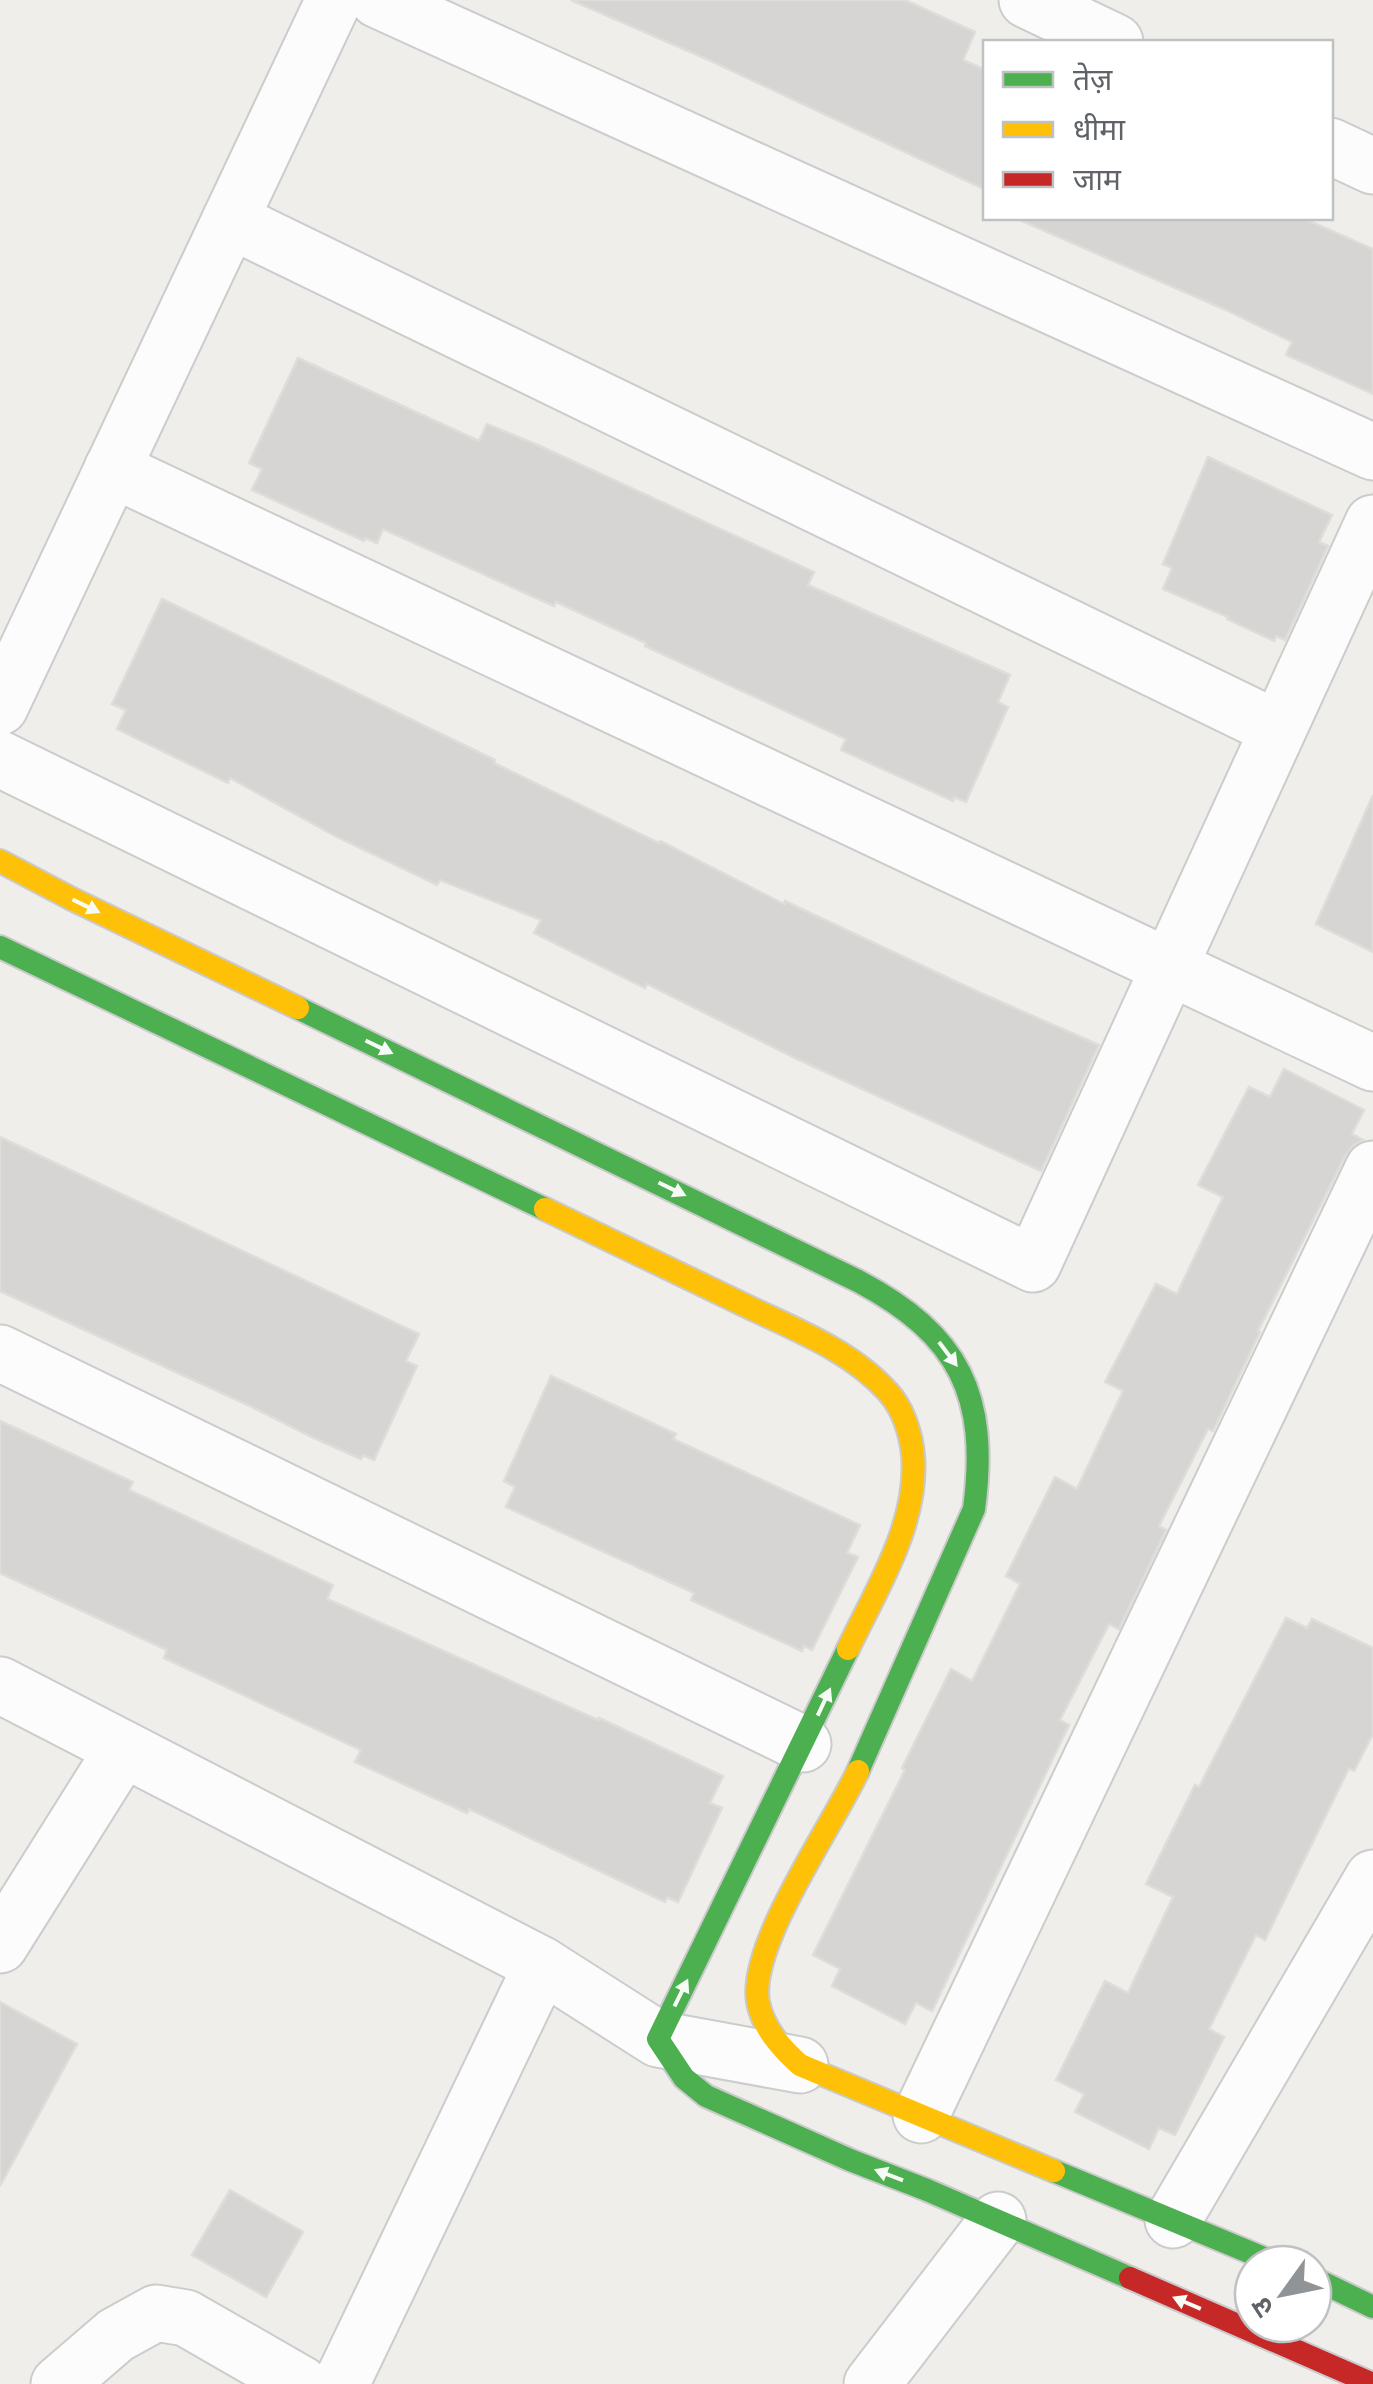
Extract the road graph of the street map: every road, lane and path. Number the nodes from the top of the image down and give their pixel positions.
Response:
1 (334, 0) edge
2 (378, 0) edge
3 (1027, 0) edge
4 (1112, 40) edge
5 (1333, 147) edge
6 (1373, 166) edge
7 (230, 220) junction
8 (1373, 452) edge
9 (112, 469) junction
10 (1373, 523) edge
11 (0, 707) edge
12 (1278, 729) junction
13 (0, 759) edge
14 (0, 860) edge
15 (0, 946) edge
16 (1168, 967) junction
17 (1373, 1063) edge
18 (1373, 1169) edge
19 (0, 1352) edge
20 (0, 1686) edge
21 (804, 1744) junction
22 (123, 1749) junction
23 (1373, 1878) edge
24 (0, 1945) edge
25 (542, 1965) junction
26 (658, 2039) junction
27 (800, 2064) junction
28 (921, 2115) junction
29 (998, 2220) junction
30 (1173, 2220) junction
31 (1233, 2245) edge
32 (1333, 2288) edge
33 (1373, 2307) edge
34 (60, 2384) edge
35 (300, 2384) edge
36 (341, 2384) edge
37 (872, 2384) edge
38 (1373, 2384) edge

1 - 7 street
2 - 8 street
3 - 4 street
5 - 6 street
7 - 9 street
7 - 12 street
9 - 11 street
9 - 16 street
10 - 12 street
12 - 16 street
13 - 16 street
14 -> 27 main road
21 -> 15 main road
16 - 17 street
18 - 28 street
19 - 21 street
20 - 22 street
26 -> 21 main road
22 - 24 street
22 - 25 street
23 - 30 street
25 - 26 street
25 - 36 street
26 - 27 street
29 -> 26 main road
27 - 28 main road
28 - 30 main road
29 - 37 street
38 -> 29 main road
30 - 31 main road
32 - 33 main road
34 - 35 street

